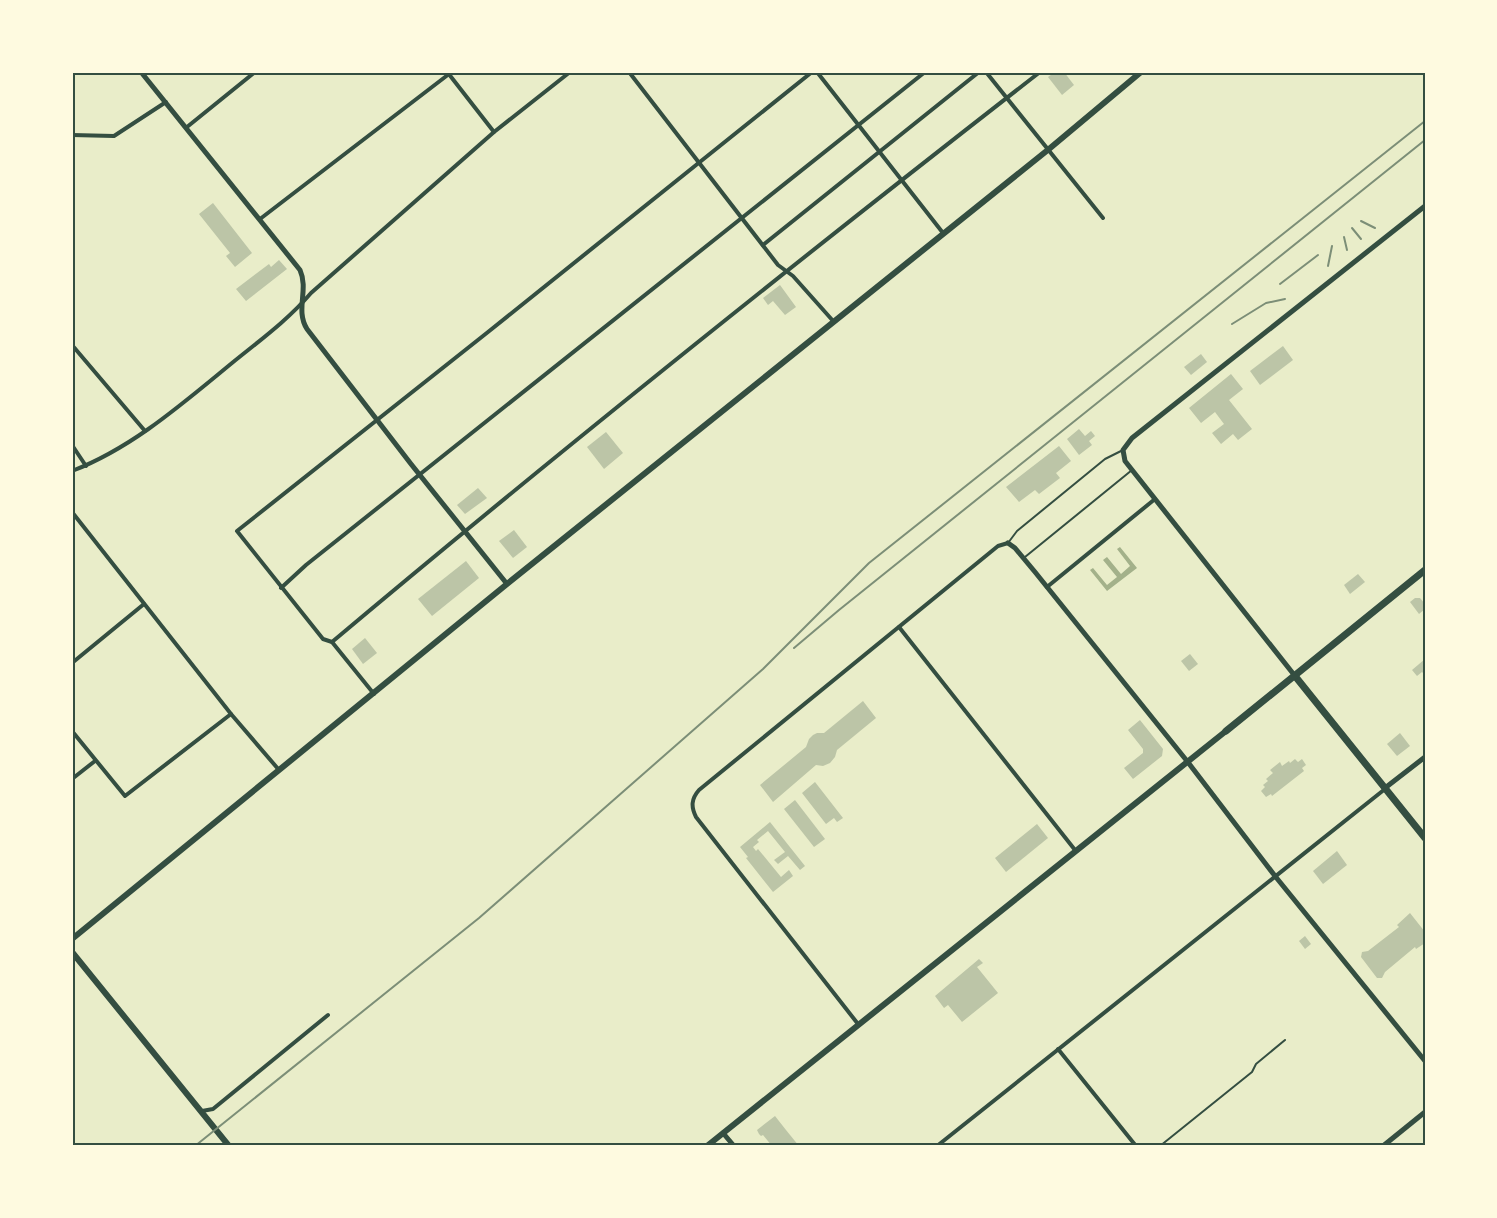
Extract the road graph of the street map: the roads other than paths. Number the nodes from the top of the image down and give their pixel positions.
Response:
1 (141, 72) edge
2 (255, 72) edge
3 (570, 72) edge
4 (629, 72) edge
5 (812, 72) edge
6 (817, 72) edge
7 (925, 72) edge
8 (979, 72) edge
9 (986, 72) edge
10 (1040, 72) edge
11 (1141, 72) edge
12 (448, 73) edge
13 (1007, 98) junction
14 (166, 102) junction
15 (859, 125) junction
16 (187, 127) junction
17 (494, 132) junction
18 (72, 135) edge
19 (1049, 149) junction
20 (879, 152) junction
21 (699, 161) junction
22 (901, 180) junction
23 (1425, 206) edge
24 (260, 219) junction
25 (742, 219) junction
26 (1103, 219) dead end
27 (943, 233) junction
28 (763, 245) junction
29 (786, 272) junction
30 (301, 304) junction
31 (835, 322) junction
32 (72, 345) edge
33 (378, 420) junction
34 (145, 431) junction
35 (72, 445) edge
36 (1123, 450) junction
37 (87, 466) junction
38 (1132, 470) junction
39 (72, 471) edge
40 (420, 476) junction
41 (1155, 499) junction
42 (72, 513) edge
43 (465, 531) junction
44 (1008, 543) junction
45 (1023, 558) junction
46 (1425, 570) edge
47 (507, 584) junction
48 (1047, 587) junction
49 (281, 588) junction
50 (144, 604) junction
51 (899, 627) junction
52 (332, 642) junction
53 (72, 663) edge
54 (1295, 676) junction
55 (374, 694) junction
56 (231, 714) junction
57 (72, 731) edge
58 (1226, 731) joint
59 (1425, 757) edge
60 (95, 761) junction
61 (1187, 762) junction
62 (280, 770) junction
63 (72, 779) edge
64 (1385, 789) junction
65 (1425, 838) edge
66 (1075, 850) junction
67 (1275, 876) junction
68 (72, 939) edge
69 (72, 952) edge
70 (328, 1015) dead end
71 (858, 1024) junction
72 (1285, 1040) dead end
73 (1058, 1049) junction
74 (1425, 1061) edge
75 (201, 1111) junction
76 (1425, 1112) edge
77 (723, 1133) junction
78 (229, 1146) edge
79 (707, 1146) edge
80 (734, 1146) edge
81 (937, 1146) edge
82 (1136, 1146) edge
83 (1160, 1146) edge
84 (1383, 1146) edge

1 - 14 street
2 - 16 street
3 - 17 street
4 - 21 street
5 - 21 street
6 - 15 street
7 - 15 street
8 - 20 street
9 - 13 street
10 - 13 street
11 - 19 main road
12 - 17 street
12 - 24 street
13 - 19 street
13 - 22 street
14 - 16 street
14 - 18 street
15 - 20 street
15 - 25 street
16 - 24 street
17 - 30 street
19 - 26 street
19 - 27 main road
20 - 22 street
20 - 28 street
21 - 25 street
21 - 33 street
22 - 27 street
22 - 29 street
23 - 36 street
24 - 30 street
25 - 28 street
25 - 40 street
27 - 31 main road
28 - 29 street
29 - 31 street
29 - 43 street
30 - 33 street
30 - 34 street
31 - 47 main road
32 - 34 street
33 - 40 street
33 - 49 street
34 - 37 street
35 - 37 street
36 - 38 street
36 - 44 lane
37 - 39 street
38 - 41 street
38 - 45 lane
40 - 43 street
40 - 49 street
41 - 48 street
41 - 54 street
42 - 50 street
43 - 47 street
43 - 52 street
44 - 45 street
44 - 51 street
45 - 48 street
46 - 54 main road
47 - 55 main road
48 - 61 street
49 - 52 street
50 - 53 street
50 - 56 street
51 - 66 street
51 - 71 street
52 - 55 street
54 - 58 main road
54 - 64 main road
55 - 62 main road
56 - 60 street
56 - 62 street
57 - 60 street
58 - 61 main road
59 - 64 street
60 - 63 street
61 - 66 main road
61 - 67 street
62 - 68 main road
64 - 65 main road
64 - 67 street
66 - 71 main road
67 - 73 street
67 - 74 street
69 - 75 main road
70 - 75 street
71 - 77 main road
72 - 83 lane
73 - 81 street
73 - 82 street
75 - 78 main road
76 - 84 street
77 - 79 main road
77 - 80 street

